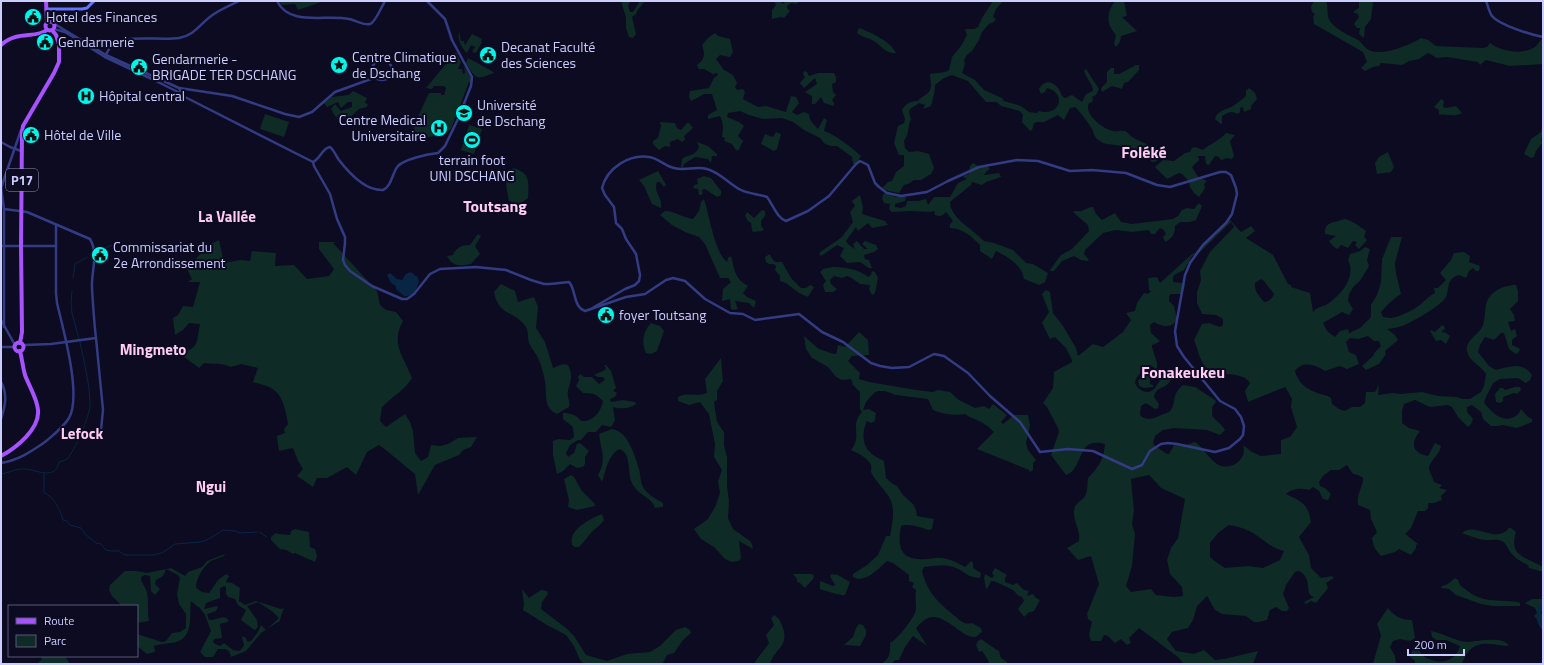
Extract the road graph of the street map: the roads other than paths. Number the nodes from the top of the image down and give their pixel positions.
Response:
1 (46, 1) edge
2 (94, 1) edge
3 (239, 1) edge
4 (277, 1) edge
5 (385, 1) edge
6 (427, 1) edge
7 (1486, 1) edge
8 (46, 9) junction
9 (48, 22) junction
10 (53, 23) junction
11 (51, 30) junction
12 (73, 36) junction
13 (1543, 37) edge
14 (1, 45) edge
15 (106, 56) junction
16 (375, 76) junction
17 (181, 91) junction
18 (23, 126) junction
19 (1, 142) edge
20 (14, 148) junction
21 (22, 151) junction
22 (313, 162) junction
23 (1, 187) edge
24 (2, 201) edge
25 (4, 209) junction
26 (22, 211) junction
27 (56, 224) junction
28 (3, 246) edge
29 (21, 246) junction
30 (56, 246) junction
31 (589, 310) junction
32 (1, 320) edge
33 (4, 327) junction
34 (96, 338) junction
35 (65, 342) junction
36 (22, 344) junction
37 (15, 346) junction
38 (1, 347) edge
39 (20, 351) junction
40 (1, 382) edge
41 (1, 419) edge
42 (101, 430) dead end
43 (1, 456) edge
44 (1, 463) edge

1 - 8 main road
2 - 8 main road
3 - 15 street
4 - 5 street
6 - 22 street
7 - 13 street
8 - 9 main road
9 - 10 main road
9 - 11 main road
10 - 11 main road
10 - 12 street
11 - 12 street
11 - 14 main road
11 - 18 main road, P17
12 - 15 street
15 - 17 street
15 - 17 street
16 - 16 street
16 - 17 street
17 - 22 street
18 - 20 street
18 - 21 main road, P17
19 - 20 street
20 - 21 street
20 - 23 street
21 - 26 main road, P17
22 - 31 street
23 - 24 street
24 - 25 street
25 - 26 street
25 - 28 street
26 - 27 street
26 - 29 main road, P17
27 - 30 street
27 - 34 street
28 - 29 street
28 - 33 street
29 - 30 street
29 - 36 main road, P17
30 - 35 street
31 - 31 street
32 - 33 street
33 - 37 street
34 - 35 street
34 - 42 street
35 - 36 street
35 - 44 street
36 - 37 main road
36 - 39 main road
37 - 38 street
37 - 39 main road
39 - 43 main road
40 - 41 street

